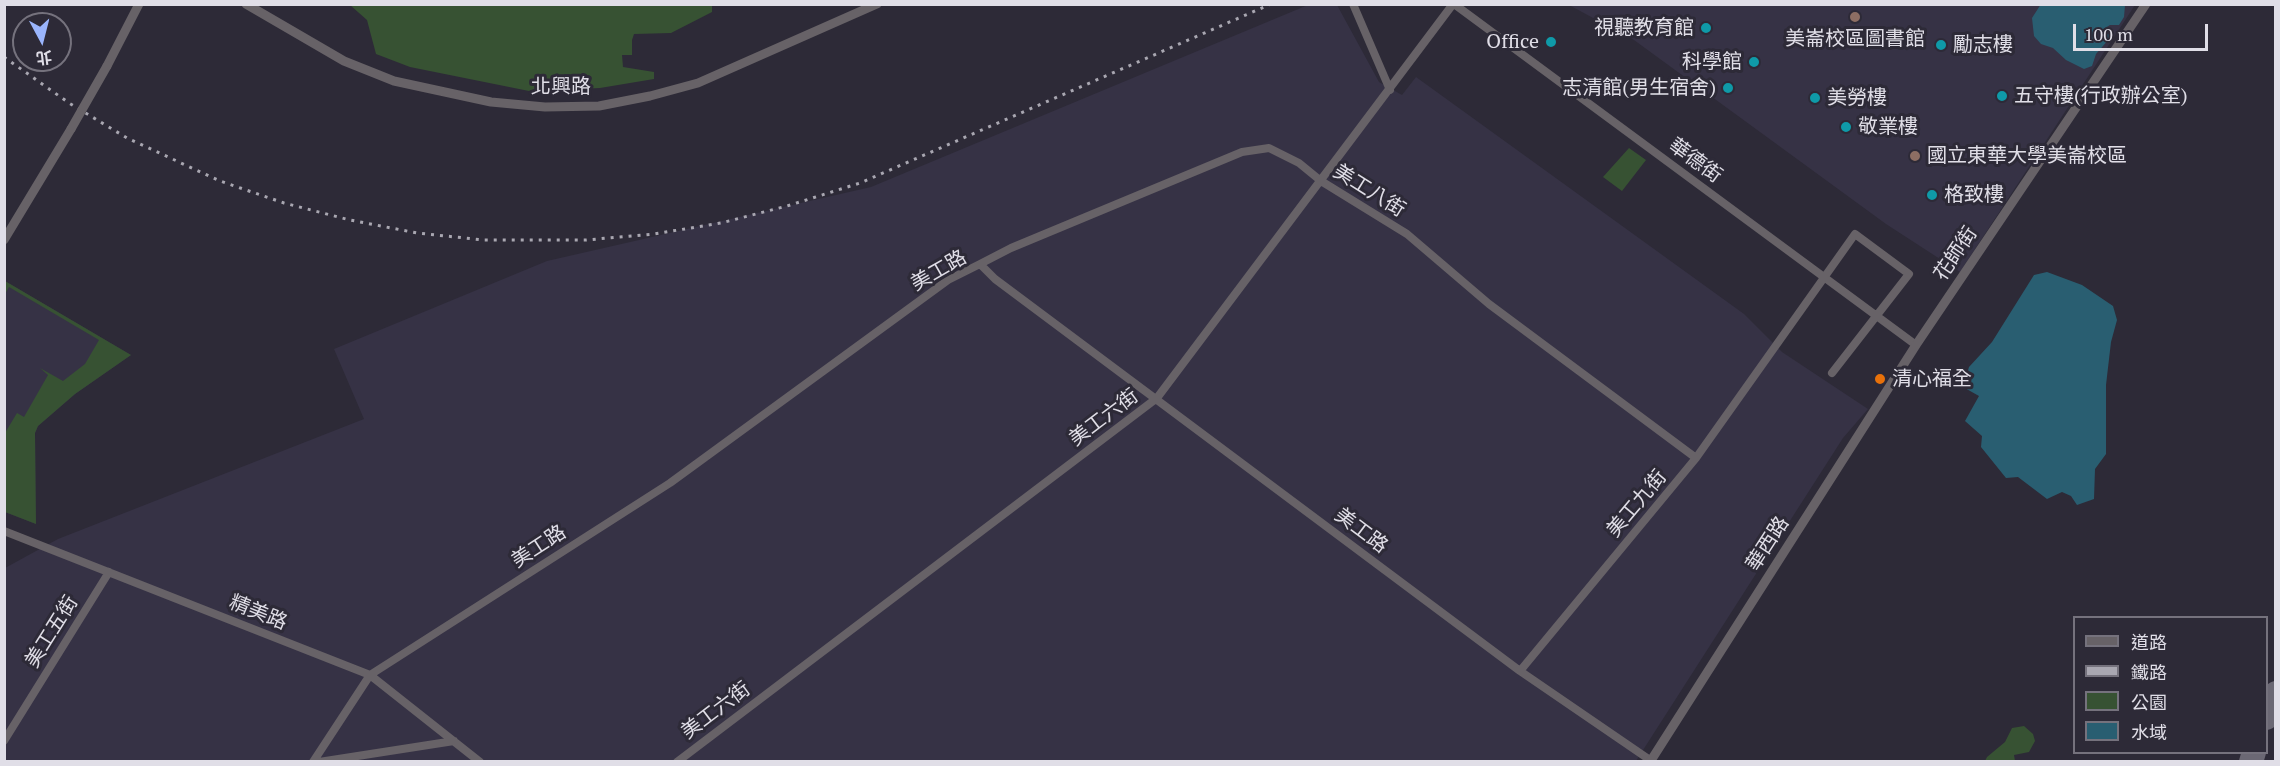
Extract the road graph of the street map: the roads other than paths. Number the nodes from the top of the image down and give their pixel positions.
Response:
1 (139, 4) edge
2 (246, 4) edge
3 (877, 4) edge
4 (1353, 4) edge
5 (1454, 4) edge
6 (2146, 4) edge
7 (1390, 90) junction
8 (1321, 181) junction
9 (4, 240) edge
10 (980, 264) junction
11 (1823, 276) junction
12 (1877, 317) junction
13 (1916, 345) junction
14 (1832, 373) dead end
15 (1157, 398) junction
16 (1696, 458) junction
17 (4, 531) edge
18 (109, 572) junction
19 (1520, 671) junction
20 (370, 675) junction
21 (4, 741) edge
22 (454, 741) junction
23 (1650, 761) edge
24 (313, 762) edge
25 (319, 762) edge
26 (480, 762) edge
27 (677, 762) edge

1 - 9 street, bridge
2 - 3 street, 北興路
4 - 7 street
5 - 7 street, 美工六街
5 - 11 street, 華德街
6 - 13 street, 花師街
7 - 8 street, 美工六街
8 - 10 street, 美工八街
8 - 15 street, 美工六街
8 - 16 street, 美工八街
10 - 15 street, 美工路
10 - 20 street, 美工路
11 - 12 street, 華德街
11 - 12 street, 美工九街
11 - 16 street, 美工九街
12 - 13 street, 華德街
12 - 14 street
13 - 23 street, 華西路
15 - 19 street, 美工路
15 - 27 street, 美工六街
16 - 19 street, 美工九街
17 - 18 street, 精美路
18 - 20 street, 精美路
18 - 21 street, 美工五街
19 - 23 street, 美工路
20 - 22 street, 精美路
20 - 24 street, 美工路
22 - 25 street
22 - 26 street, 精美路

